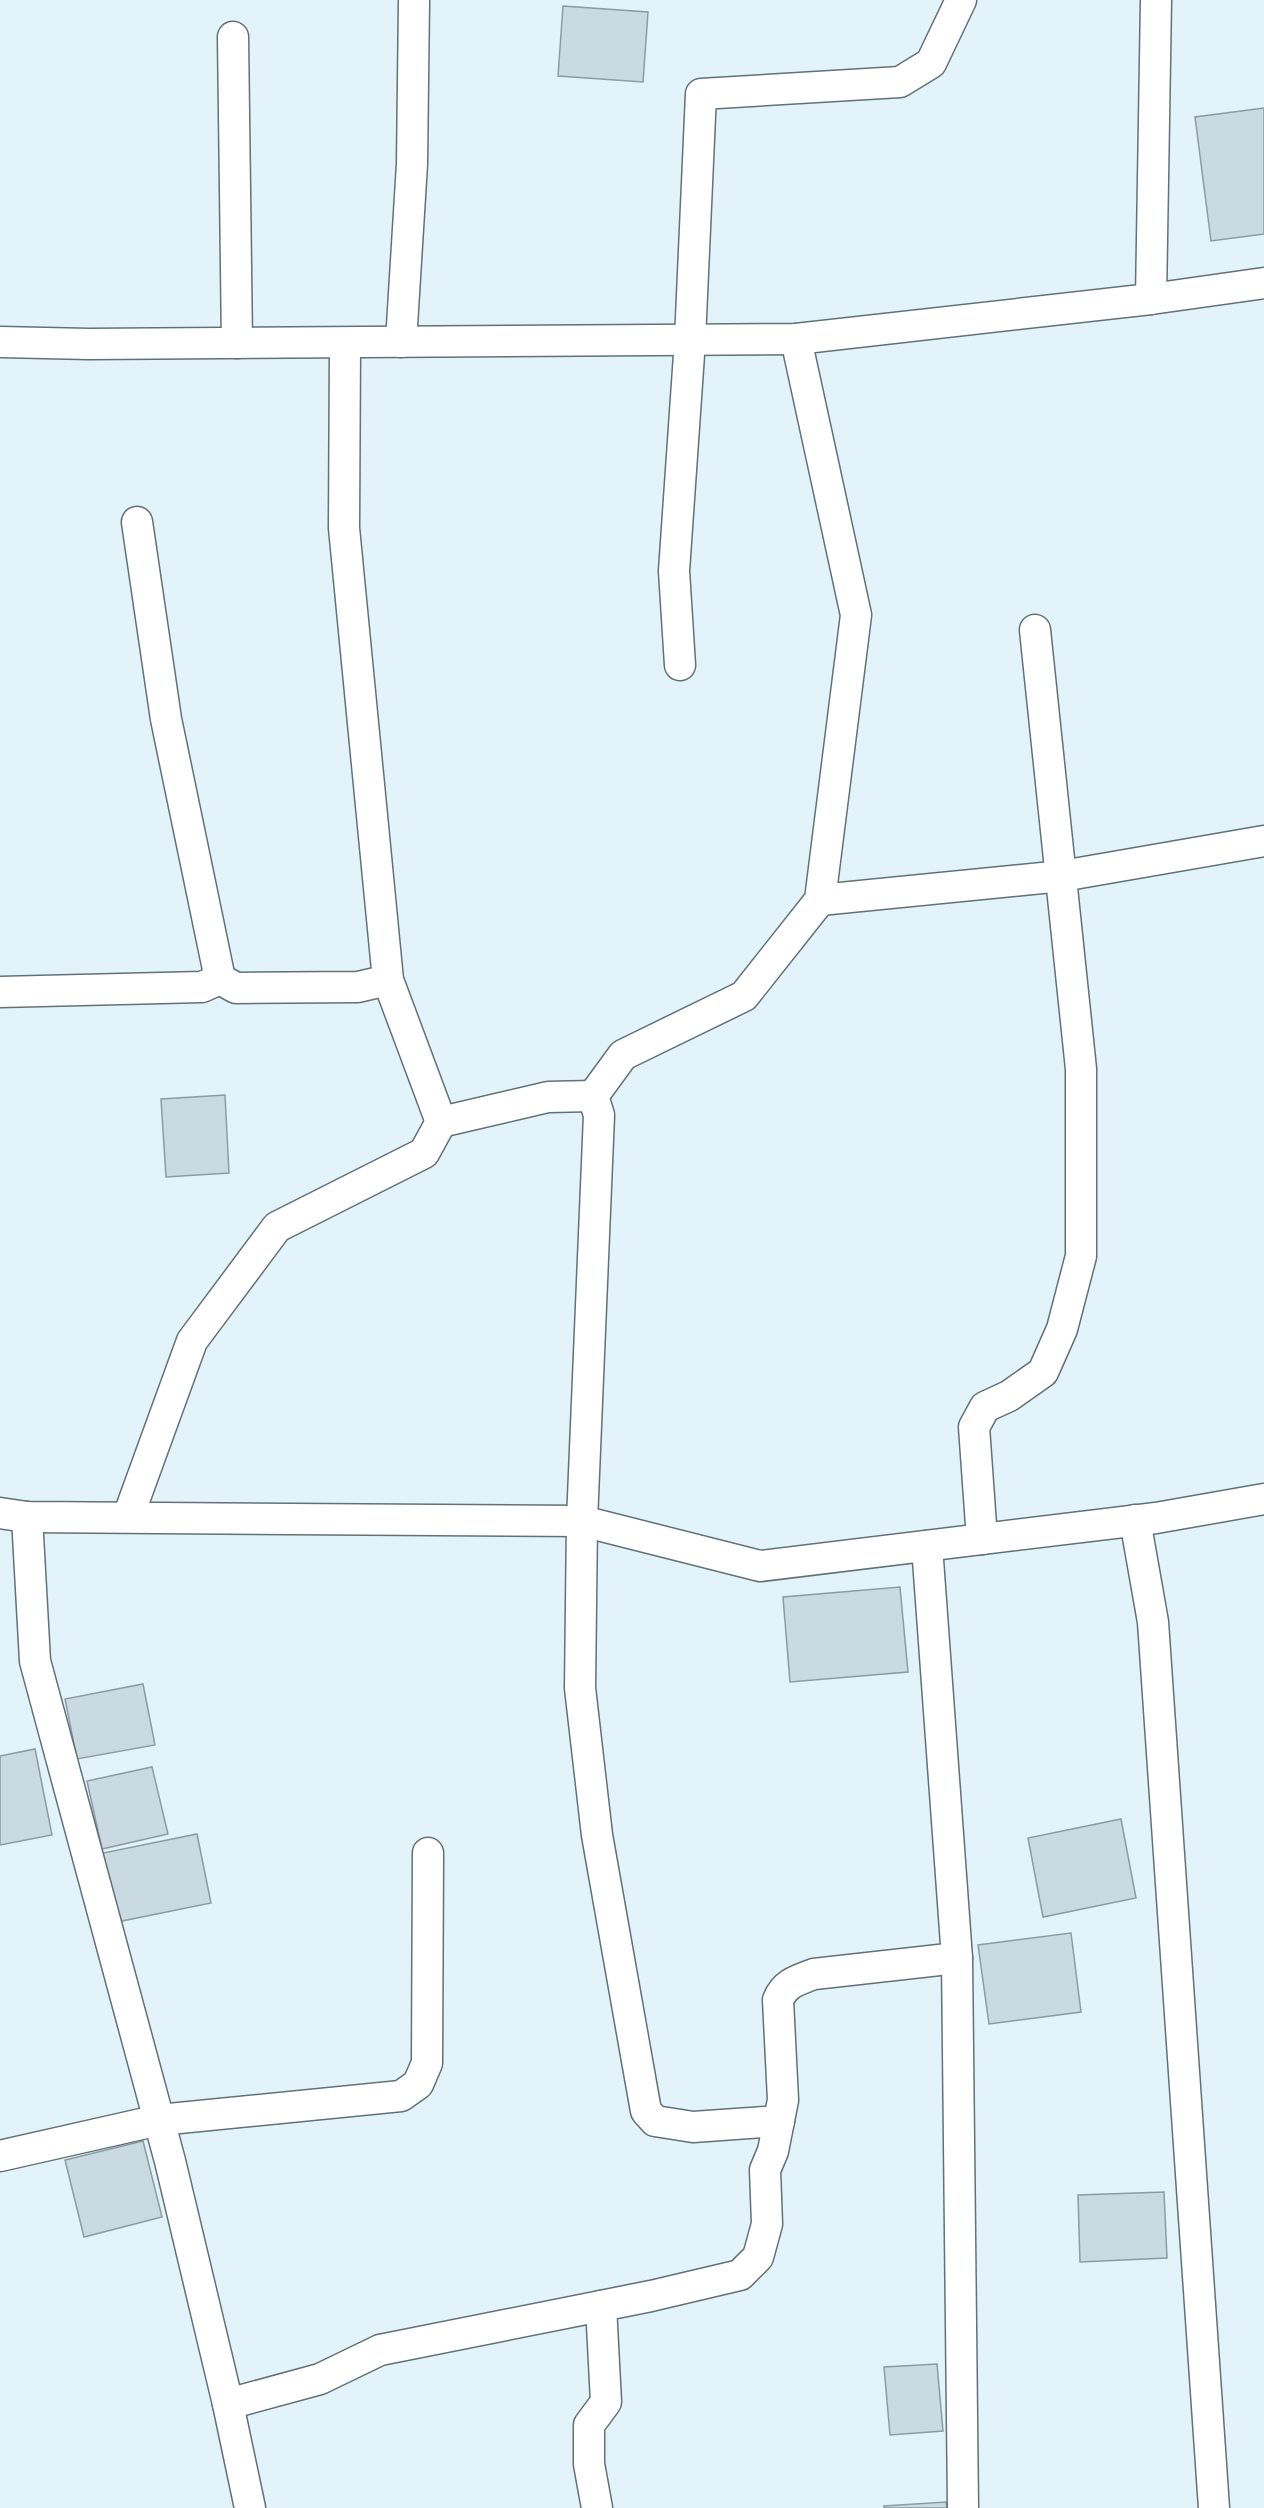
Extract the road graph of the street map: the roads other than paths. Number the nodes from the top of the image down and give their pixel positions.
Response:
1 (414, 0) edge
2 (961, 0) edge
3 (1156, 0) edge
4 (233, 37) dead end
5 (1264, 283) edge
6 (1151, 299) junction
7 (795, 339) junction
8 (690, 340) junction
9 (0, 342) edge
10 (401, 342) junction
11 (237, 343) junction
12 (345, 343) junction
13 (137, 522) dead end
14 (1035, 630) dead end
15 (680, 665) dead end
16 (1264, 841) edge
17 (1062, 876) junction
18 (820, 900) junction
19 (220, 978) junction
20 (388, 980) junction
21 (0, 992) edge
22 (592, 1096) junction
23 (441, 1122) junction
24 (1264, 1499) edge
25 (13, 1515) edge
26 (128, 1517) junction
27 (1135, 1520) junction
28 (582, 1521) junction
29 (982, 1539) junction
30 (927, 1546) junction
31 (428, 1854) dead end
32 (957, 1958) junction
33 (159, 2120) junction
34 (779, 2121) junction
35 (0, 2156) edge
36 (601, 2306) junction
37 (228, 2404) junction
38 (250, 2508) edge
39 (597, 2508) edge
40 (963, 2508) edge
41 (1214, 2508) edge

1 - 10 street
2 - 8 street
3 - 6 street
4 - 11 street
5 - 6 street
6 - 7 street
7 - 8 street
7 - 18 street
8 - 10 street
8 - 15 street
9 - 11 street
10 - 12 street
11 - 12 street
12 - 20 street
13 - 19 street
14 - 17 street
16 - 17 street
17 - 18 street
17 - 29 street
18 - 22 street
19 - 20 street
19 - 21 street
20 - 23 street
22 - 23 street
22 - 28 street
23 - 26 street
24 - 27 street
25 - 26 street
25 - 33 street
26 - 28 street
27 - 29 street
27 - 41 street
28 - 30 street
28 - 34 street
29 - 30 street
30 - 32 street
31 - 33 street
32 - 34 street
32 - 40 street
33 - 35 street
33 - 37 street
34 - 36 street
36 - 37 street
36 - 39 street
37 - 38 street

